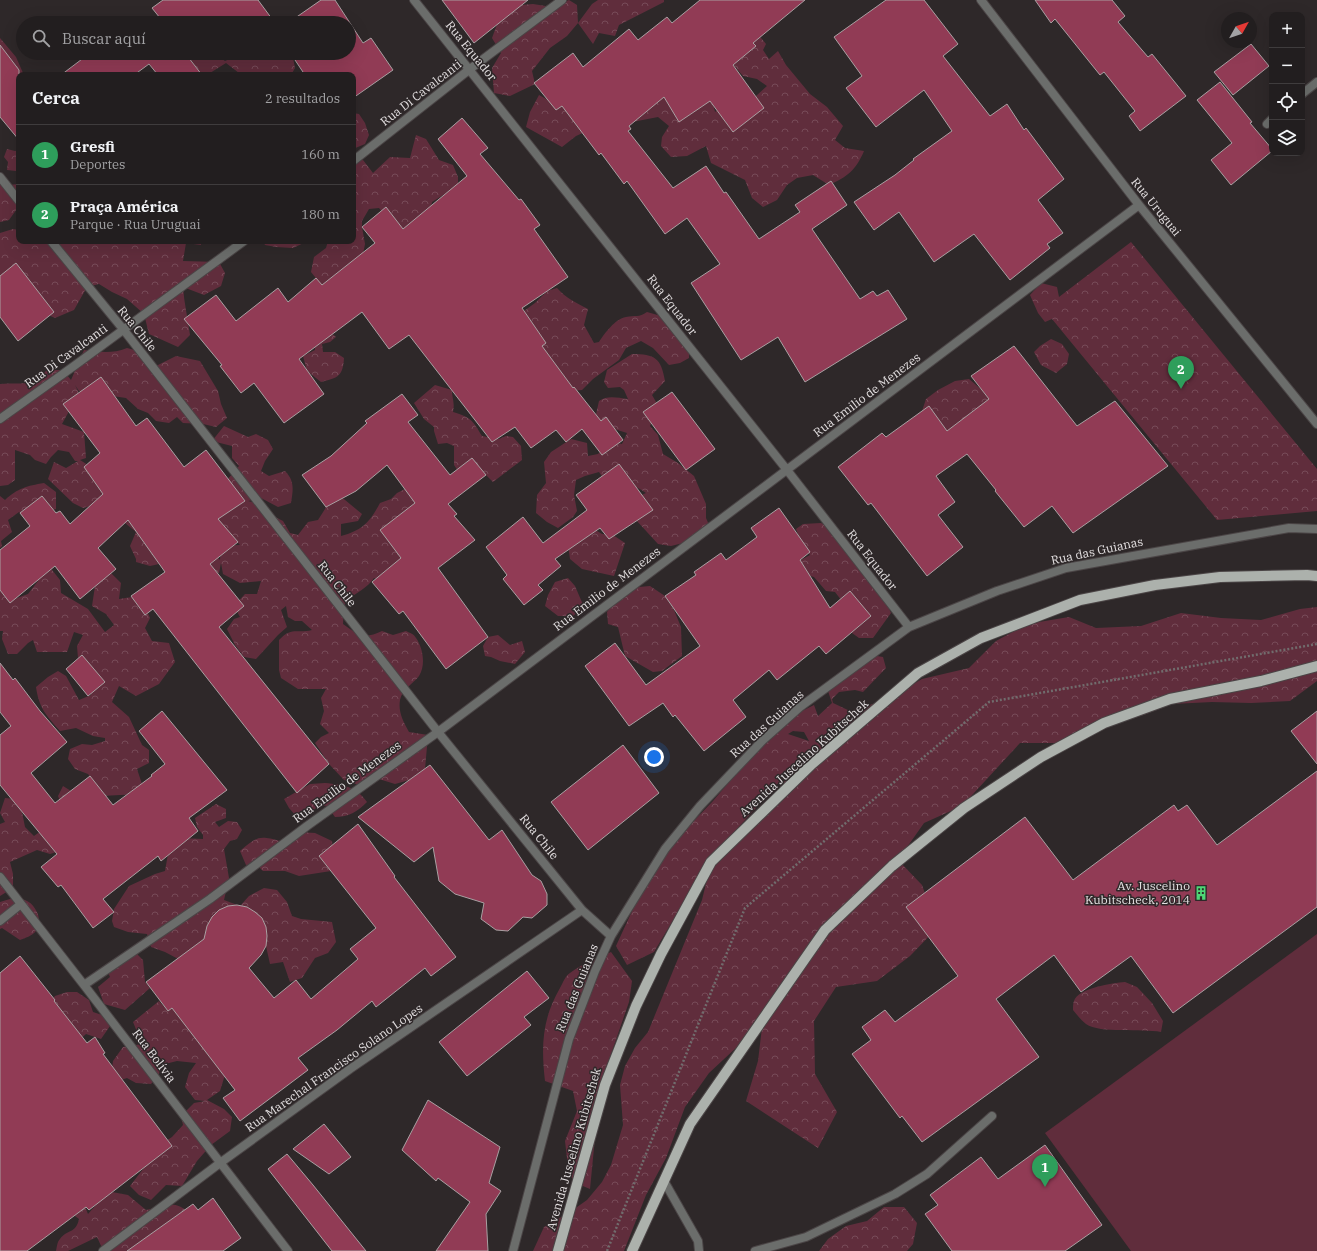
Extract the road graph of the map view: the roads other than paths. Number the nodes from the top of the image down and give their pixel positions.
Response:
1 (414, 0) edge
2 (562, 0) edge
3 (981, 0) edge
4 (470, 69) junction
5 (1317, 82) edge
6 (1305, 92) edge
7 (356, 159) edge
8 (0, 177) edge
9 (16, 197) edge
10 (1139, 205) junction
11 (53, 244) edge
12 (240, 244) edge
13 (123, 329) junction
14 (0, 419) edge
15 (1317, 424) edge
16 (787, 470) junction
17 (1317, 529) edge
18 (1317, 576) edge
19 (909, 627) junction
20 (1317, 666) edge
21 (438, 732) junction
22 (0, 877) edge
23 (21, 904) junction
24 (582, 910) junction
25 (0, 921) edge
26 (611, 936) junction
27 (84, 985) junction
28 (992, 1116) dead end
29 (220, 1163) junction
30 (664, 1181) junction
31 (104, 1251) edge
32 (288, 1251) edge
33 (513, 1251) edge
34 (558, 1251) edge
35 (632, 1251) edge
36 (699, 1251) edge
37 (754, 1251) edge

1 - 4 street, Rua Equador
2 - 4 street, Rua Di Cavalcanti
3 - 10 street, Rua Uruguai
4 - 7 street, Rua Di Cavalcanti
4 - 16 street, Rua Equador
5 - 6 street
8 - 9 street
10 - 15 street, Rua Uruguai
10 - 16 street, Rua Emilio de Menezes
11 - 13 street, Rua Chile
12 - 13 street, Rua Di Cavalcanti
13 - 14 street, Rua Di Cavalcanti
13 - 21 street, Rua Chile
16 - 19 street, Rua Equador
16 - 21 street, Rua Emilio de Menezes
17 - 19 street, Rua das Guianas
18 - 34 main road, Avenida Juscelino Kubitschek
19 - 26 street, Rua das Guianas
20 - 30 main road
21 - 24 street, Rua Chile
21 - 27 street, Rua Emilio de Menezes
22 - 23 street, Rua Bolívia
23 - 25 street
23 - 27 street, Rua Bolívia
24 - 26 street, Rua Chile
24 - 29 street, Rua Marechal Francisco Solano Lopes
26 - 33 street, Rua das Guianas
27 - 29 street, Rua Bolívia
28 - 37 street
29 - 31 street, Rua Marechal Francisco Solano Lopes
29 - 32 street, Rua Bolívia
30 - 35 main road
30 - 36 street

